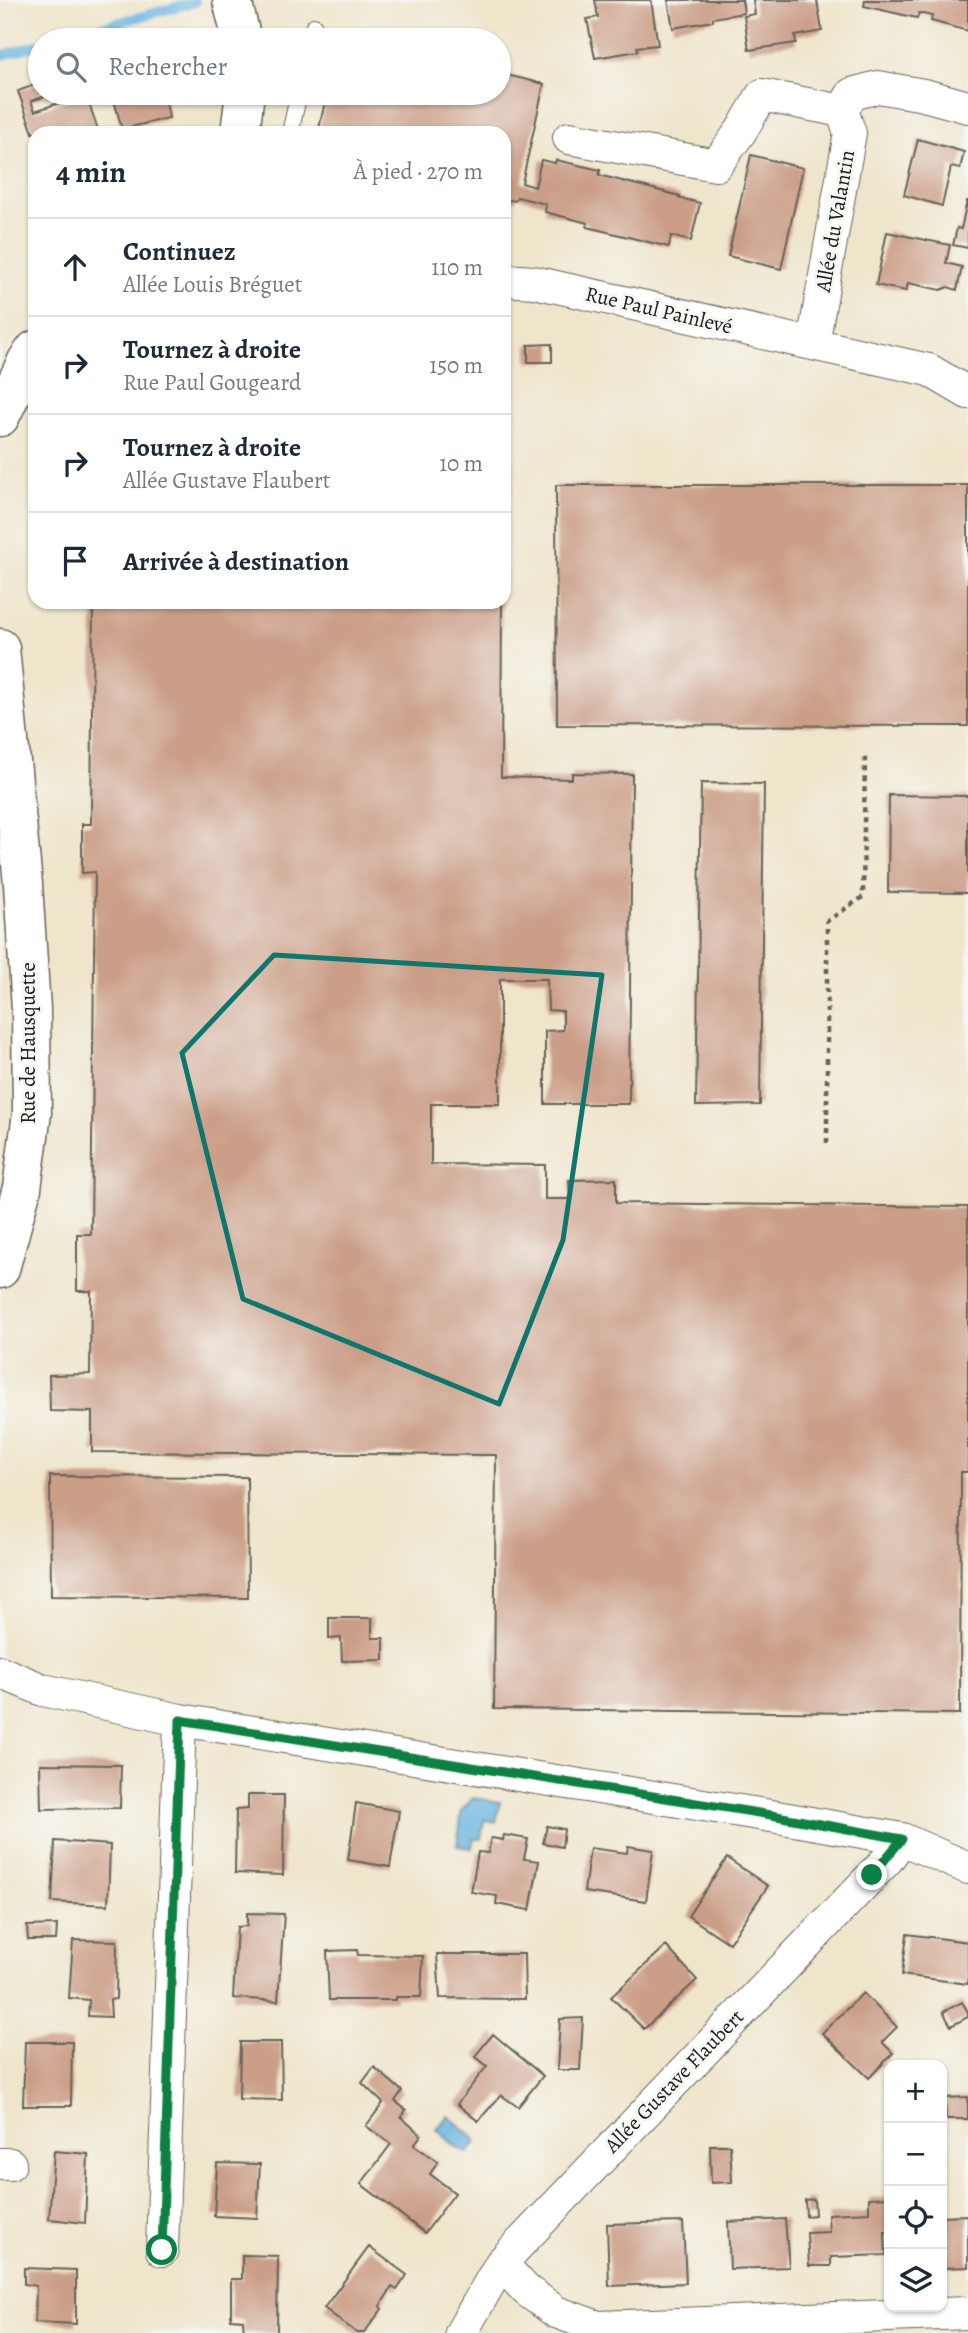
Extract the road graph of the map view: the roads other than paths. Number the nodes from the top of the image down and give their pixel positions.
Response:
1 (232, 0) edge
2 (239, 28) edge
3 (244, 105) edge
4 (296, 105) edge
5 (968, 107) edge
6 (842, 111) junction
7 (241, 126) edge
8 (292, 126) edge
9 (569, 138) dead end
10 (511, 280) edge
11 (813, 344) junction
12 (28, 360) edge
13 (968, 393) edge
14 (0, 417) edge
15 (0, 648) edge
16 (0, 1269) edge
17 (0, 1672) edge
18 (180, 1720) junction
19 (902, 1839) junction
20 (968, 1868) edge
21 (162, 2250) dead end
22 (501, 2263) junction
23 (968, 2313) edge
24 (461, 2333) edge

1 - 2 street
3 - 7 street
4 - 8 lane
5 - 6 street
6 - 9 street
6 - 11 street, Allée du Valantin
10 - 11 street, Rue Paul Painlevé
11 - 13 street, Rue Paul Painlevé
12 - 14 street
15 - 16 street, Rue de Hausquette
17 - 18 street
18 - 19 street
18 - 21 street
19 - 20 street
19 - 22 street, Allée Gustave Flaubert
22 - 23 street
22 - 24 street, Allée Gustave Flaubert

